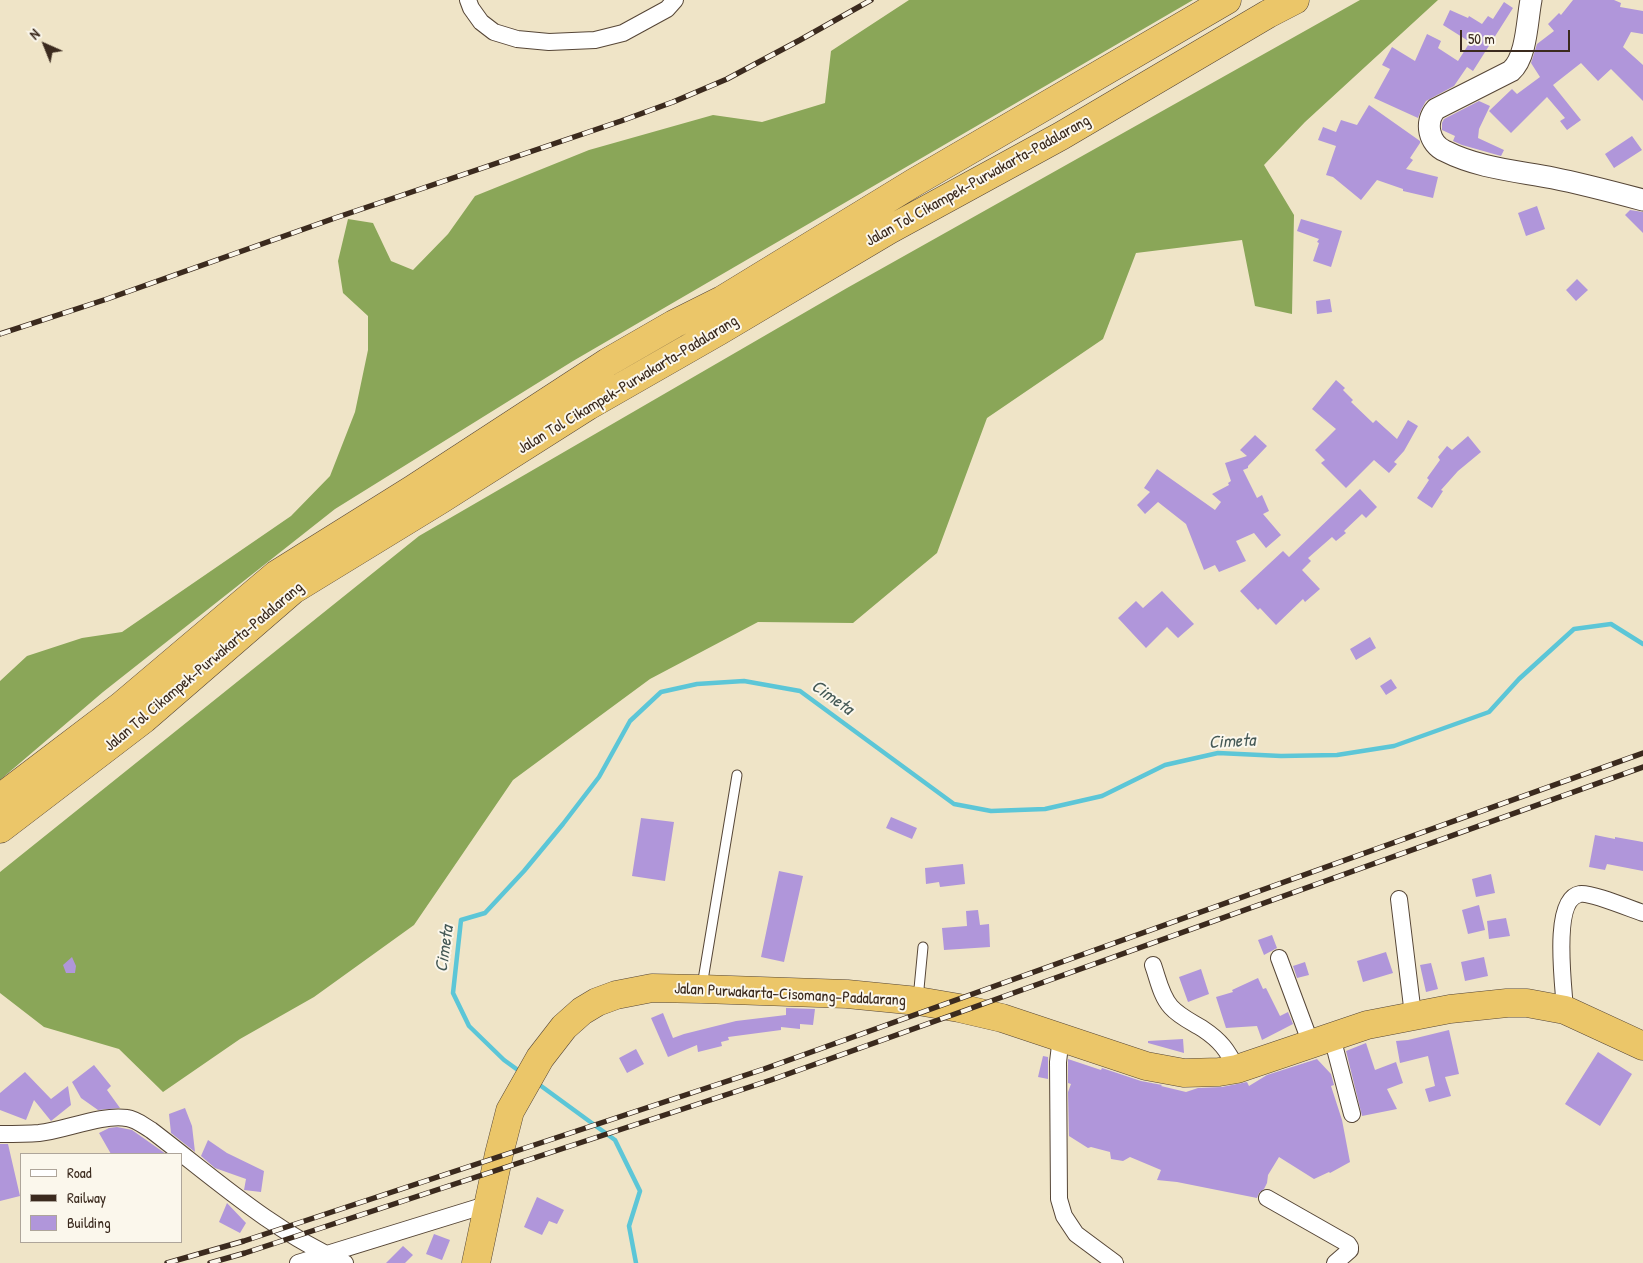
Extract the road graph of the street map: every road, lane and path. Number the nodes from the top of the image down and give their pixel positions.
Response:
1 (468, 0) edge
2 (675, 0) edge
3 (1227, 0) edge
4 (1295, 0) edge
5 (1531, 0) edge
6 (1643, 200) edge
7 (737, 774) dead end
8 (0, 798) edge
9 (0, 829) edge
10 (1399, 899) dead end
11 (1643, 913) edge
12 (923, 948) dead end
13 (1279, 958) dead end
14 (1153, 965) dead end
15 (702, 989) junction
16 (918, 1001) junction
17 (1565, 1010) junction
18 (1413, 1015) junction
19 (1061, 1037) junction
20 (1322, 1041) junction
21 (1643, 1046) edge
22 (1237, 1069) junction
23 (1352, 1114) dead end
24 (0, 1134) edge
25 (181, 1153) edge
26 (182, 1154) edge
27 (1267, 1198) dead end
28 (489, 1204) junction
29 (326, 1254) junction
30 (298, 1263) edge
31 (345, 1263) edge
32 (476, 1263) edge
33 (1115, 1263) edge
34 (1335, 1263) edge

1 - 2 street
3 - 8 highway, Jalan Tol Cikampek–Purwakarta–Padalarang
4 - 9 highway, Jalan Tol Cikampek–Purwakarta–Padalarang
5 - 6 street
7 - 15 lane
10 - 18 street
11 - 17 street
12 - 16 lane
13 - 20 street
14 - 22 street
15 - 16 highway, Jalan Purwakarta–Cisomang–Padalarang
15 - 28 highway, Jalan Purwakarta–Cisomang–Padalarang
16 - 19 highway, Jalan Purwakarta–Cisomang–Padalarang
17 - 18 highway, Jalan Purwakarta–Cisomang–Padalarang
17 - 21 highway, Jalan Purwakarta–Cisomang–Padalarang
18 - 20 highway, Jalan Purwakarta–Cisomang–Padalarang
19 - 22 highway, Jalan Purwakarta–Cisomang–Padalarang
19 - 33 street
20 - 22 highway, Jalan Purwakarta–Cisomang–Padalarang
20 - 23 street
24 - 25 street
26 - 29 street
27 - 34 street
28 - 29 street
28 - 32 highway, Jalan Purwakarta–Cisomang–Padalarang
29 - 30 street
29 - 31 street

